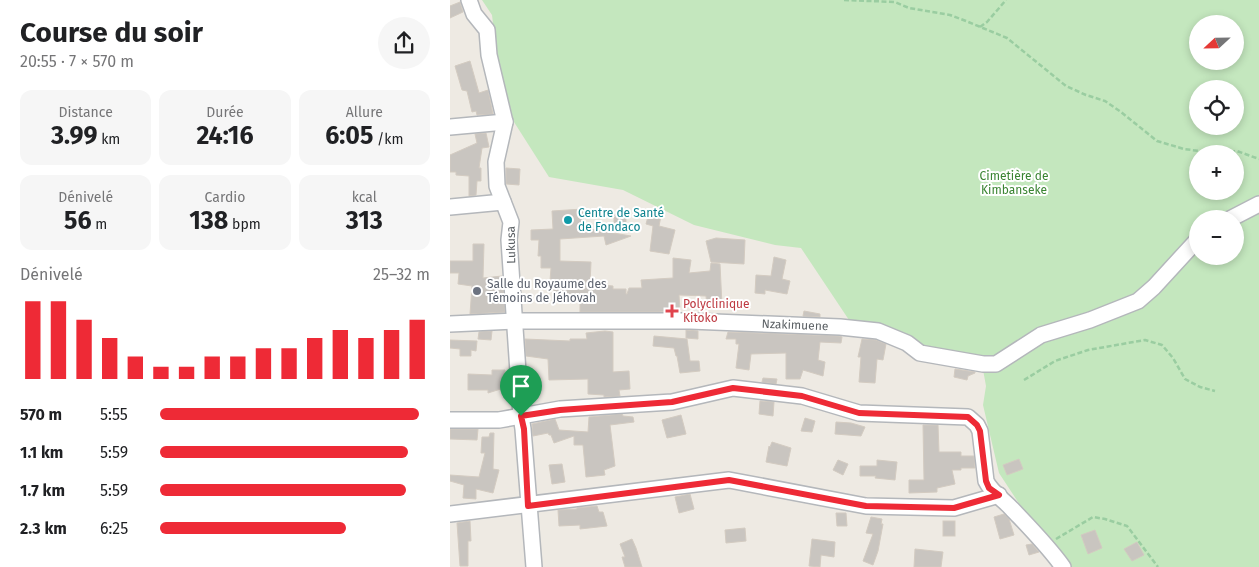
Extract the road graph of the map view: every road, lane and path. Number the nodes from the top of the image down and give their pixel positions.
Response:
1 (469, 0) edge
2 (844, 0) edge
3 (1006, 0) edge
4 (980, 27) junction
5 (504, 122) junction
6 (450, 127) edge
7 (1259, 159) edge
8 (503, 202) junction
9 (1259, 204) edge
10 (450, 207) edge
11 (1244, 212) edge
12 (1189, 250) edge
13 (515, 320) junction
14 (450, 324) edge
15 (1024, 380) dead end
16 (1215, 391) dead end
17 (521, 416) junction
18 (450, 420) edge
19 (999, 495) junction
20 (528, 506) junction
21 (450, 514) edge
22 (1046, 545) junction
23 (534, 567) edge
24 (1064, 567) edge
25 (1158, 567) edge

1 - 5 street
2 - 4 path
3 - 4 path
4 - 7 path
5 - 6 street
5 - 8 street, Lukusa
8 - 10 street
8 - 13 street, Lukusa
9 - 11 street
12 - 13 street, Nzakimuene
13 - 14 street, Nzakimuene
13 - 17 street, Lukusa
15 - 16 path
17 - 18 street
17 - 19 street
17 - 20 street, Lukusa
19 - 20 street
19 - 22 street
20 - 21 street
20 - 23 street, Lukusa
22 - 24 street
22 - 25 path

